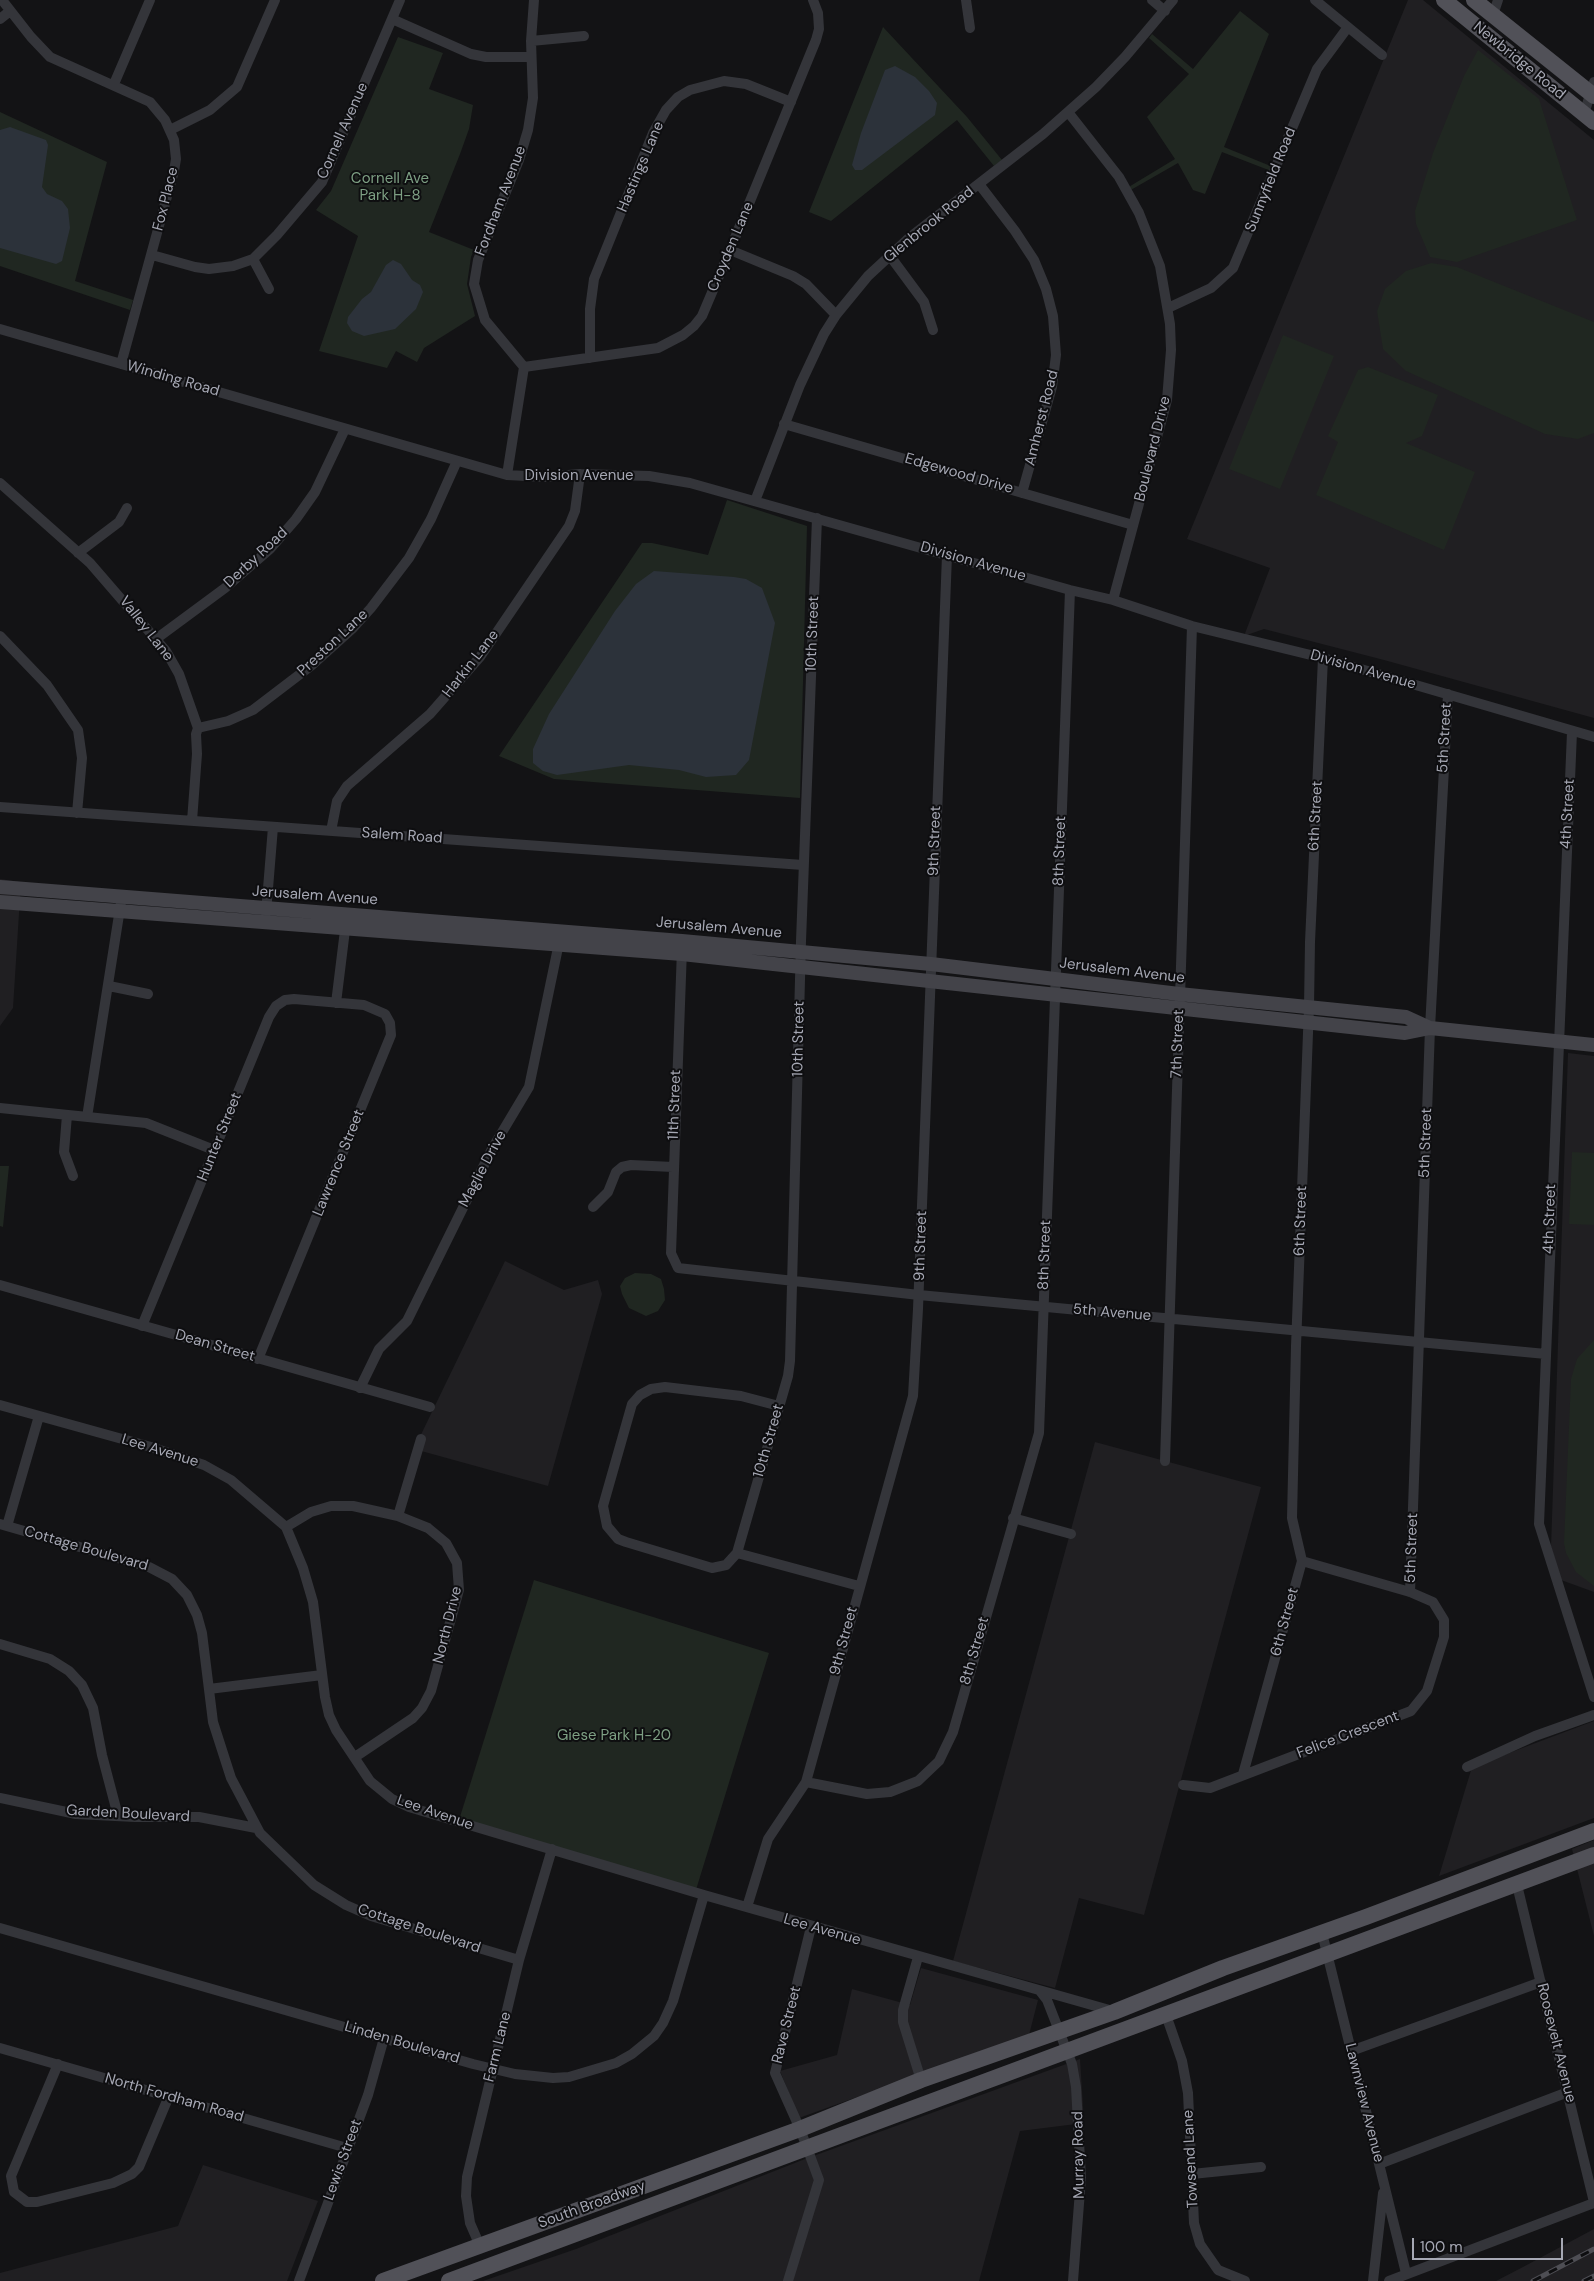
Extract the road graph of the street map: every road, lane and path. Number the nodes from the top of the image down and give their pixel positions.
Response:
1 (2, 0) edge
2 (150, 0) edge
3 (275, 0) edge
4 (400, 0) edge
5 (534, 0) edge
6 (814, 0) edge
7 (966, 0) edge
8 (1152, 0) edge
9 (1173, 0) edge
10 (1315, 0) edge
11 (1444, 0) edge
12 (1474, 0) edge
13 (1495, 8) edge
14 (10, 11) junction
15 (1165, 11) junction
16 (0, 19) edge
17 (392, 19) junction
18 (1348, 27) junction
19 (970, 28) dead end
20 (584, 36) dead end
21 (531, 41) junction
22 (1382, 55) dead end
23 (531, 57) junction
24 (114, 84) junction
25 (1593, 90) edge
26 (791, 102) junction
27 (1068, 112) junction
28 (1589, 118) edge
29 (170, 130) junction
30 (978, 184) junction
31 (730, 250) junction
32 (152, 255) junction
33 (890, 256) junction
34 (254, 259) junction
35 (269, 289) dead end
36 (1168, 308) junction
37 (836, 315) junction
38 (0, 329) edge
39 (933, 330) dead end
40 (590, 358) junction
41 (122, 364) junction
42 (524, 367) junction
43 (784, 424) junction
44 (345, 429) junction
45 (457, 461) junction
46 (580, 474) junction
47 (507, 475) junction
48 (0, 483) edge
49 (1022, 493) junction
50 (755, 501) junction
51 (127, 508) dead end
52 (817, 518) junction
53 (1133, 525) junction
54 (78, 553) junction
55 (948, 555) junction
56 (1070, 590) junction
57 (1113, 600) junction
58 (1192, 626) junction
59 (0, 636) edge
60 (156, 639) junction
61 (1323, 658) junction
62 (1448, 694) junction
63 (198, 728) junction
64 (1572, 732) junction
65 (1594, 737) edge
66 (0, 807) edge
67 (77, 813) junction
68 (192, 821) junction
69 (272, 827) junction
70 (331, 831) junction
71 (803, 865) junction
72 (0, 888) edge
73 (122, 896) junction
74 (0, 902) edge
75 (120, 911) junction
76 (347, 914) junction
77 (266, 916) junction
78 (345, 929) junction
79 (560, 938) junction
80 (682, 947) junction
81 (801, 952) junction
82 (931, 964) junction
83 (800, 967) junction
84 (1056, 980) junction
85 (930, 982) junction
86 (109, 986) junction
87 (148, 994) dead end
88 (1180, 994) junction
89 (1055, 996) junction
90 (336, 1003) junction
91 (1309, 1007) junction
92 (1179, 1009) junction
93 (1309, 1023) junction
94 (1430, 1028) junction
95 (1557, 1041) junction
96 (1594, 1044) edge
97 (0, 1108) edge
98 (67, 1115) junction
99 (87, 1117) junction
100 (214, 1150) junction
101 (673, 1167) junction
102 (73, 1176) dead end
103 (593, 1207) dead end
104 (678, 1268) joint
105 (792, 1282) junction
106 (0, 1285) edge
107 (919, 1295) junction
108 (1043, 1307) junction
109 (1170, 1319) junction
110 (142, 1326) junction
111 (1296, 1331) junction
112 (1419, 1342) junction
113 (1546, 1354) junction
114 (258, 1359) junction
115 (360, 1388) junction
116 (0, 1405) edge
117 (779, 1406) junction
118 (430, 1407) dead end
119 (38, 1416) junction
120 (422, 1439) dead end
121 (1165, 1461) dead end
122 (398, 1516) junction
123 (1013, 1518) junction
124 (4, 1525) edge
125 (286, 1527) junction
126 (1071, 1534) dead end
127 (737, 1553) junction
128 (1302, 1561) junction
129 (858, 1586) junction
130 (1410, 1592) junction
131 (0, 1644) edge
132 (322, 1674) junction
133 (209, 1689) junction
134 (1594, 1697) edge
135 (1594, 1715) edge
136 (355, 1757) junction
137 (1467, 1767) dead end
138 (1244, 1774) junction
139 (806, 1782) junction
140 (1183, 1785) dead end
141 (0, 1798) edge
142 (118, 1816) junction
143 (256, 1828) junction
144 (1594, 1831) edge
145 (552, 1849) junction
146 (1594, 1856) edge
147 (1518, 1884) junction
148 (704, 1895) junction
149 (747, 1907) junction
150 (812, 1927) junction
151 (0, 1928) edge
152 (1322, 1934) junction
153 (1327, 1955) junction
154 (918, 1957) junction
155 (519, 1960) junction
156 (1541, 1982) junction
157 (1040, 1991) junction
158 (1114, 2012) junction
159 (1166, 2015) junction
160 (1058, 2031) junction
161 (384, 2038) junction
162 (0, 2048) edge
163 (1351, 2051) junction
164 (1066, 2052) junction
165 (58, 2064) junction
166 (493, 2068) junction
167 (921, 2080) junction
168 (1568, 2092) junction
169 (169, 2096) junction
170 (800, 2129) junction
171 (807, 2147) junction
172 (347, 2148) junction
173 (1379, 2164) junction
174 (1261, 2167) dead end
175 (1192, 2174) junction
176 (1384, 2185) junction
177 (1594, 2203) edge
178 (480, 2246) junction
179 (1406, 2273) junction
180 (298, 2281) edge
181 (383, 2281) edge
182 (449, 2281) edge
183 (788, 2281) edge
184 (1073, 2281) edge
185 (1245, 2281) edge
186 (1373, 2281) edge
187 (1389, 2281) edge

1 - 14 street, Fox Place
2 - 24 street
3 - 29 street
4 - 17 street, Cornell Avenue
5 - 21 street, Fordham Avenue
6 - 26 street, Croyden Lane
7 - 19 street
8 - 15 street
9 - 15 street, Glenbrook Road
10 - 18 street
11 - 28 main road, Newbridge Road
12 - 13 main road, Newbridge Road
13 - 25 main road, Newbridge Road
14 - 16 street
14 - 24 street, Fox Place
15 - 27 street, Glenbrook Road
17 - 23 street
17 - 34 street, Cornell Avenue
18 - 22 street
18 - 36 street, Sunnyfield Road
20 - 21 street
21 - 23 street, Fordham Avenue
23 - 42 street, Fordham Avenue
24 - 29 street, Fox Place
25 - 28 street
26 - 31 street, Croyden Lane
26 - 40 street, Hastings Lane
27 - 30 street, Glenbrook Road
27 - 36 street, Boulevard Drive
29 - 32 street, Fox Place
30 - 33 street, Glenbrook Road
30 - 49 street, Amherst Road
31 - 37 street
31 - 40 street, Croyden Lane
32 - 34 street, Cornell Avenue
32 - 41 street, Fox Place
33 - 37 street, Glenbrook Road
33 - 39 street
34 - 35 street
36 - 53 street, Boulevard Drive
37 - 43 street, Glenbrook Road
38 - 41 street, Winding Road
40 - 42 street, Croyden Lane
41 - 44 street, Winding Road
42 - 47 street
43 - 49 street, Edgewood Drive
43 - 50 street, Glenbrook Road
44 - 45 street, Division Avenue
44 - 60 street, Derby Road
45 - 47 street, Division Avenue
45 - 63 street, Preston Lane
46 - 47 street, Division Avenue
46 - 50 street, Division Avenue
46 - 70 street, Harkin Lane
48 - 54 street, Valley Lane
49 - 53 street, Edgewood Drive
50 - 52 street, Division Avenue
51 - 54 street
52 - 55 street, Division Avenue
52 - 71 street, 10th Street
53 - 57 street, Boulevard Drive
54 - 60 street, Valley Lane
55 - 56 street, Division Avenue
55 - 82 street, 9th Street
56 - 57 street, Division Avenue
56 - 84 street, 8th Street
57 - 58 street, Division Avenue
58 - 61 street, Division Avenue
58 - 88 street, 7th Street
59 - 67 street
60 - 63 street, Valley Lane
61 - 62 street, Division Avenue
61 - 91 street, 6th Street
62 - 64 street, Division Avenue
62 - 94 street, 5th Street
63 - 68 street, Valley Lane
64 - 65 street, Division Avenue
64 - 95 street, 4th Street
66 - 67 street, Salem Road
67 - 68 street, Salem Road
68 - 69 street, Salem Road
69 - 70 street, Salem Road
69 - 77 street
70 - 71 street, Salem Road
71 - 81 street, 10th Street
72 - 73 main road, Jerusalem Avenue
73 - 75 street
73 - 77 main road, Jerusalem Avenue
74 - 75 main road, Jerusalem Avenue
75 - 77 main road, Jerusalem Avenue
75 - 86 street
76 - 77 main road, Jerusalem Avenue
76 - 78 street
76 - 79 main road, Jerusalem Avenue
77 - 78 main road, Jerusalem Avenue
78 - 79 main road, Jerusalem Avenue
78 - 90 street
79 - 80 main road, Jerusalem Avenue
79 - 115 street, Maglie Drive
80 - 81 main road, Jerusalem Avenue
80 - 83 main road, Jerusalem Avenue
80 - 101 street, 11th Street
81 - 82 main road, Jerusalem Avenue
81 - 83 street, 10th Street
82 - 84 main road, Jerusalem Avenue
82 - 85 street, 9th Street
83 - 85 main road, Jerusalem Avenue
83 - 105 street, 10th Street
84 - 88 main road, Jerusalem Avenue
84 - 89 street, 8th Street
85 - 89 main road, Jerusalem Avenue
85 - 107 street, 9th Street
86 - 87 street
86 - 99 street
88 - 91 main road, Jerusalem Avenue
88 - 92 street, 7th Street
89 - 92 main road, Jerusalem Avenue
89 - 108 street, 8th Street
90 - 100 street, Hunter Street
90 - 114 street, Lawrence Street
91 - 93 street, 6th Street
91 - 94 main road, Jerusalem Avenue
92 - 93 main road, Jerusalem Avenue
92 - 109 street, 7th Street
93 - 94 main road, Jerusalem Avenue
93 - 111 street, 6th Street
94 - 95 main road, Jerusalem Avenue
94 - 112 street, 5th Street
95 - 96 main road, Jerusalem Avenue
95 - 113 street, 4th Street
97 - 98 street
98 - 99 street
98 - 102 street
99 - 100 street
100 - 110 street, Hunter Street
101 - 103 street
101 - 104 street, 11th Street
104 - 105 street, 5th Avenue
105 - 107 street, 5th Avenue
105 - 117 street, 10th Street
106 - 110 street, Dean Street
107 - 108 street, 5th Avenue
107 - 129 street, 9th Street
108 - 109 street, 5th Avenue
108 - 123 street, 8th Street
109 - 111 street, 5th Avenue
109 - 121 street, 7th Street
110 - 114 street, Dean Street
111 - 112 street, 5th Avenue
111 - 128 street, 6th Street
112 - 113 street, 5th Avenue
112 - 130 street, 5th Street
113 - 134 street, 4th Street
114 - 115 street, Dean Street
115 - 118 street, Dean Street
116 - 119 street, Lee Avenue
117 - 127 street, 10th Street
117 - 127 street
119 - 124 street
119 - 125 street, Lee Avenue
120 - 122 street
122 - 125 street, North Drive
122 - 136 street, North Drive
123 - 126 street
123 - 139 street, 8th Street
124 - 133 street, Cottage Boulevard
125 - 132 street, Lee Avenue
127 - 129 street
128 - 130 street, Felice Crescent
128 - 138 street, 6th Street
129 - 139 street, 9th Street
130 - 138 street, Felice Crescent
131 - 142 street
132 - 133 street
132 - 136 street, Lee Avenue
133 - 143 street, Cottage Boulevard
135 - 137 street
136 - 145 street, Lee Avenue
138 - 140 street, Felice Crescent
139 - 149 street, 9th Street
141 - 142 street, Garden Boulevard
142 - 143 street, Garden Boulevard
143 - 155 street, Cottage Boulevard
144 - 152 main road, South Broadway
145 - 148 street, Lee Avenue
145 - 155 street, Farm Lane
146 - 147 main road
147 - 153 main road, South Broadway
147 - 156 street, Roosevelt Avenue
148 - 149 street, Lee Avenue
148 - 166 street, Linden Boulevard
149 - 150 street, Lee Avenue
150 - 154 street, Lee Avenue
150 - 170 street, Rave Street
151 - 161 street, Linden Boulevard
152 - 153 street, Lawnview Avenue
152 - 158 main road, South Broadway
153 - 159 main road, South Broadway
153 - 163 street, Lawnview Avenue
154 - 157 street, Lee Avenue
154 - 167 street
155 - 166 street, Farm Lane
156 - 163 street
156 - 168 street, Roosevelt Avenue
157 - 158 street, Lee Avenue
157 - 160 street
158 - 160 main road, South Broadway
159 - 164 main road, South Broadway
159 - 175 street, Towsend Lane
160 - 164 street, Murray Road
160 - 167 main road, South Broadway
161 - 166 street, Linden Boulevard
161 - 172 street, Lewis Street
162 - 165 street, North Fordham Road
163 - 173 street, Lawnview Avenue
164 - 171 main road, South Broadway
164 - 184 street, Murray Road
165 - 169 street, North Fordham Road
165 - 169 street
166 - 178 street, Farm Lane
167 - 170 main road, South Broadway
168 - 173 street
168 - 177 street, Roosevelt Avenue
169 - 172 street, North Fordham Road
170 - 171 street, Rave Street
170 - 178 main road, South Broadway
171 - 182 main road, South Broadway
171 - 183 street, Rave Street
172 - 180 street, Lewis Street
173 - 176 street, Lawnview Avenue
174 - 175 street
175 - 185 street, Towsend Lane
176 - 179 street, Lawnview Avenue
176 - 186 street
177 - 179 street, Roosevelt Avenue
178 - 181 main road, South Broadway
179 - 187 street, Roosevelt Avenue

